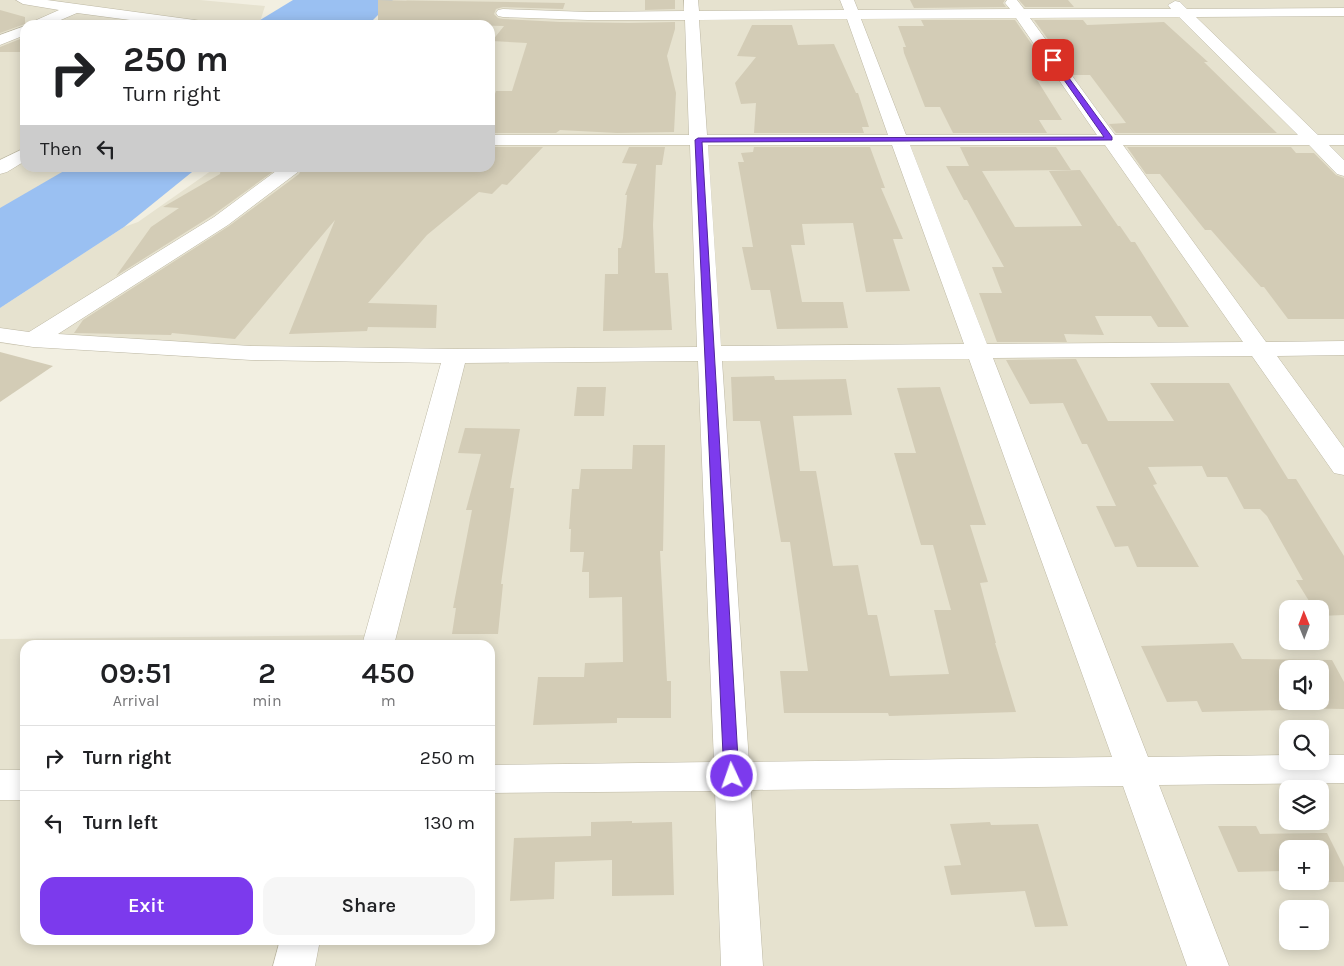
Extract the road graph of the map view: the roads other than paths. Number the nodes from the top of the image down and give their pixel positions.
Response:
1 (23, 0) edge
2 (517, 0) edge
3 (1171, 0) edge
4 (1326, 0) edge
5 (850, 7) edge
6 (1015, 7) edge
7 (692, 8) edge
8 (75, 9) junction
9 (1182, 12) junction
10 (1343, 12) edge
11 (49, 20) edge
12 (162, 20) edge
13 (20, 32) edge
14 (0, 40) edge
15 (1109, 139) junction
16 (495, 140) edge
17 (698, 140) junction
18 (899, 140) junction
19 (1344, 140) edge
20 (1314, 141) junction
21 (20, 156) edge
22 (0, 168) edge
23 (1344, 170) edge
24 (286, 172) edge
25 (0, 335) edge
26 (33, 340) junction
27 (1344, 348) edge
28 (1259, 349) junction
29 (978, 352) junction
30 (710, 354) junction
31 (455, 356) junction
32 (1344, 467) edge
33 (379, 640) edge
34 (1344, 769) edge
35 (1135, 771) junction
36 (732, 776) junction
37 (495, 779) edge
38 (0, 785) edge
39 (20, 785) edge
40 (299, 945) edge
41 (294, 966) edge
42 (742, 966) edge
43 (1208, 966) edge

1 - 8 street
2 - 7 street
3 - 9 street
4 - 10 street
5 - 6 street
5 - 7 street
5 - 18 street
6 - 9 street
6 - 15 street
7 - 17 street
8 - 11 street
8 - 12 street
9 - 10 street
9 - 20 street
13 - 14 street
15 - 18 street
15 - 20 street
15 - 28 street
16 - 17 street
17 - 18 street
17 - 30 street
18 - 29 street
19 - 20 street
20 - 23 street
21 - 22 street
24 - 26 street
25 - 26 street
26 - 31 street
27 - 28 street
28 - 29 street
28 - 32 street
29 - 30 street
29 - 35 street
30 - 31 street
30 - 36 street
31 - 33 street
34 - 35 street
35 - 36 street
35 - 43 street
36 - 37 street
36 - 42 street
38 - 39 street
40 - 41 street

